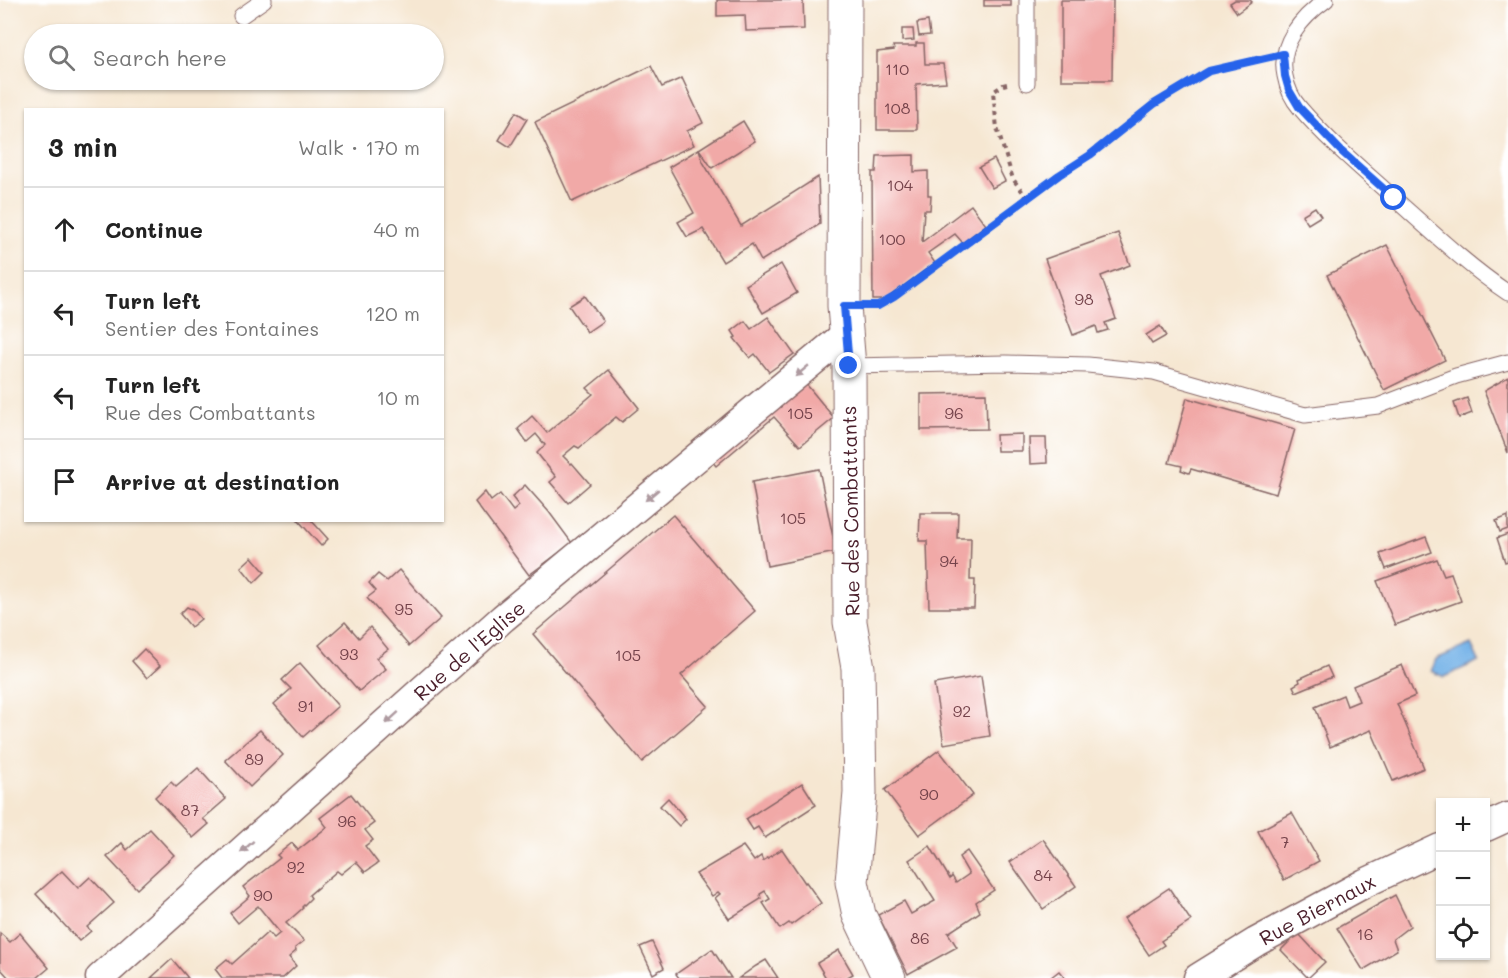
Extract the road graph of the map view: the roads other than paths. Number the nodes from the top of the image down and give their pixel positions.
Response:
1 (264, 0) edge
2 (845, 0) edge
3 (1027, 0) edge
4 (1326, 0) edge
5 (241, 16) dead end
6 (1027, 83) road end
7 (1508, 293) edge
8 (845, 320) junction
9 (1508, 362) edge
10 (849, 366) junction
11 (1508, 817) edge
12 (1490, 825) edge
13 (1436, 850) edge
14 (100, 978) edge
15 (889, 978) edge
16 (1198, 978) edge

1 - 5 lane
2 - 8 street, Rue des Combattants
3 - 6 lane
4 - 7 lane
8 - 10 street, Rue des Combattants
8 -> 14 street, Rue de l'Eglise
9 - 10 lane
10 - 15 street, Rue des Combattants
11 - 12 street
13 - 16 street, Rue Biernaux

